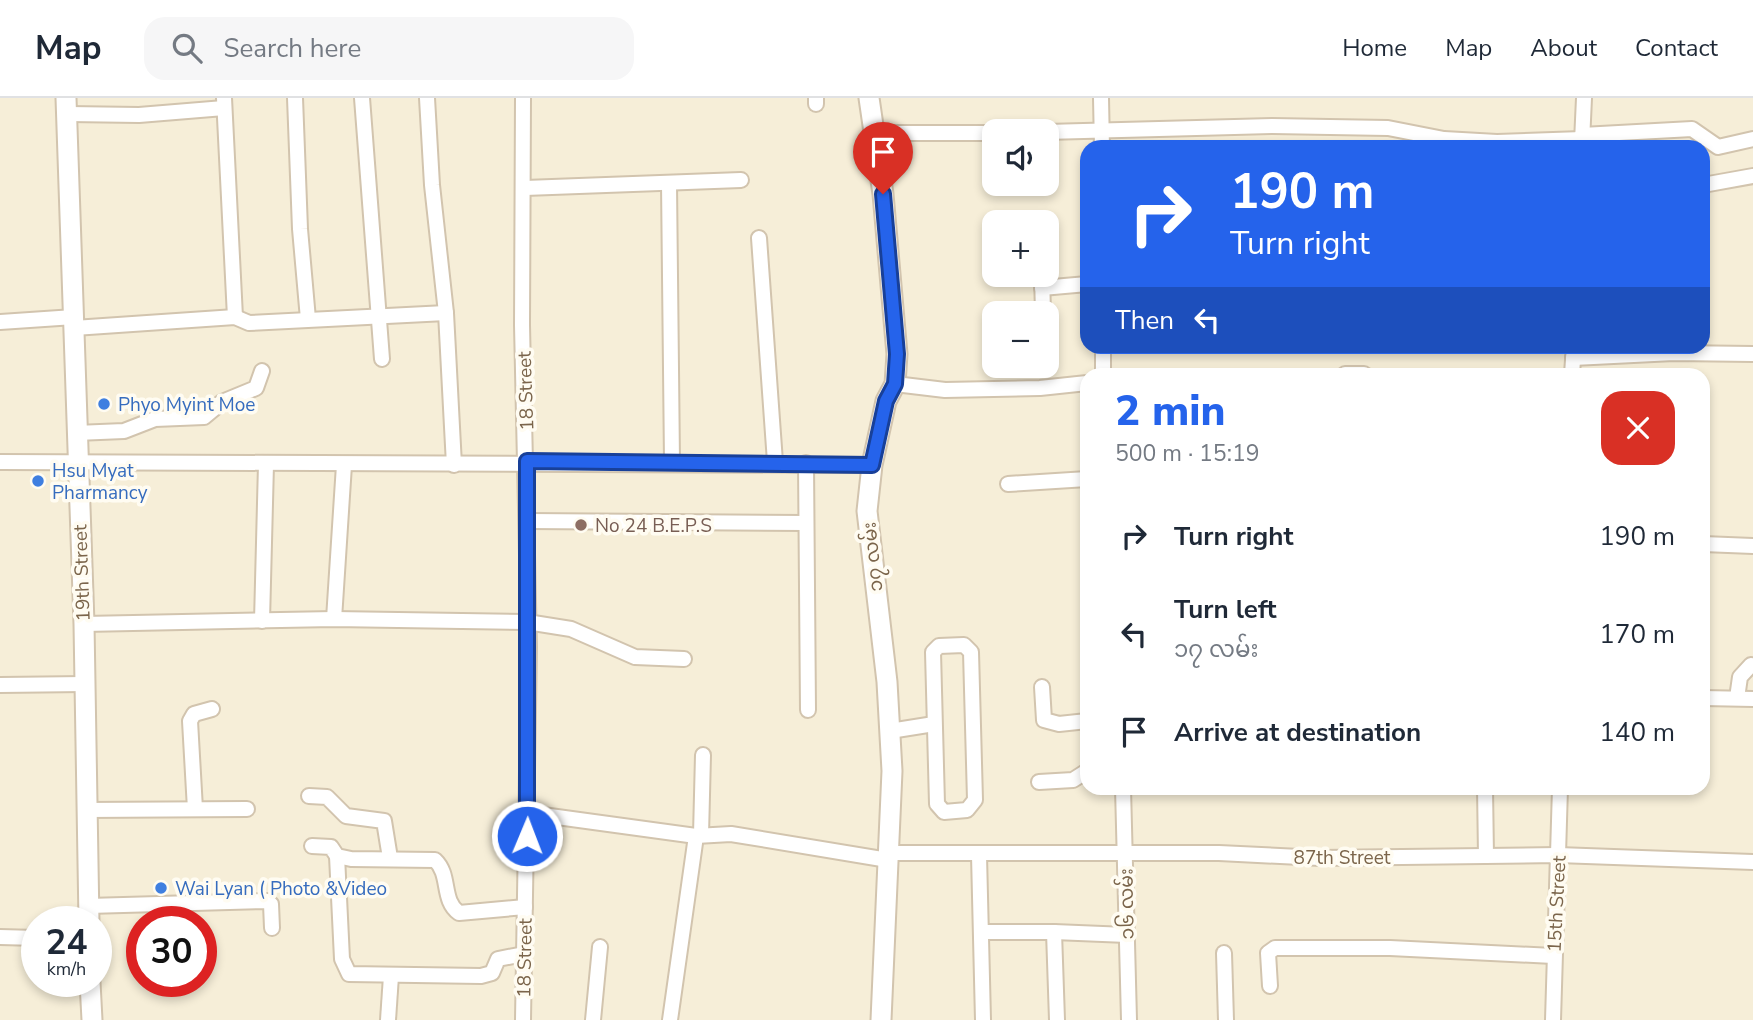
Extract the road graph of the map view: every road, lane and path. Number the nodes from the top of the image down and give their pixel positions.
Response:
1 (295, 98) edge
2 (362, 98) edge
3 (427, 98) edge
4 (523, 98) edge
5 (869, 98) edge
6 (1101, 98) edge
7 (1584, 98) edge
8 (224, 103) edge
9 (67, 106) edge
10 (876, 133) junction
11 (982, 133) edge
12 (1059, 134) edge
13 (1753, 139) edge
14 (1102, 140) edge
15 (1464, 140) edge
16 (1582, 140) edge
17 (1707, 140) edge
18 (1710, 143) edge
19 (1753, 176) edge
20 (741, 180) dead end
21 (669, 183) junction
22 (1710, 184) edge
23 (525, 188) junction
24 (759, 238) dead end
25 (1059, 282) edge
26 (1080, 284) edge
27 (446, 313) junction
28 (379, 316) junction
29 (235, 317) junction
30 (308, 319) junction
31 (0, 321) edge
32 (74, 323) junction
33 (1710, 353) edge
34 (1753, 354) edge
35 (382, 359) dead end
36 (262, 371) dead end
37 (895, 384) junction
38 (1080, 384) edge
39 (76, 433) junction
40 (527, 461) junction
41 (0, 462) edge
42 (77, 462) junction
43 (672, 462) junction
44 (775, 462) junction
45 (806, 463) junction
46 (266, 464) junction
47 (344, 465) junction
48 (454, 465) junction
49 (872, 465) junction
50 (1080, 479) edge
51 (1008, 484) dead end
52 (528, 521) junction
53 (806, 523) junction
54 (1710, 544) edge
55 (1753, 546) edge
56 (334, 619) junction
57 (262, 621) junction
58 (527, 622) junction
59 (84, 624) junction
60 (684, 659) dead end
61 (1751, 665) dead end
62 (85, 684) junction
63 (0, 685) edge
64 (1042, 687) dead end
65 (1710, 698) edge
66 (1737, 698) junction
67 (1753, 699) edge
68 (212, 709) dead end
69 (808, 710) dead end
70 (1080, 722) edge
71 (934, 724) junction
72 (890, 731) junction
73 (703, 755) dead end
74 (1080, 776) edge
75 (1039, 782) dead end
76 (1124, 795) edge
77 (1485, 795) edge
78 (1560, 795) edge
79 (309, 796) dead end
80 (247, 808) dead end
81 (195, 809) junction
82 (85, 810) junction
83 (528, 813) junction
84 (699, 835) junction
85 (312, 846) dead end
86 (1125, 854) junction
87 (979, 855) junction
88 (1558, 855) junction
89 (337, 856) junction
90 (1486, 856) junction
91 (889, 857) junction
92 (390, 858) junction
93 (1753, 862) edge
94 (88, 906) edge
95 (525, 907) junction
96 (112, 912) edge
97 (272, 928) dead end
98 (983, 932) junction
99 (1054, 932) junction
100 (1127, 935) junction
101 (0, 937) edge
102 (21, 937) edge
103 (600, 947) dead end
104 (1224, 953) dead end
105 (524, 954) junction
106 (1553, 956) junction
107 (391, 975) junction
108 (1270, 986) dead end
109 (91, 997) edge
110 (92, 1020) edge
111 (388, 1020) edge
112 (523, 1020) edge
113 (593, 1020) edge
114 (670, 1020) edge
115 (881, 1020) edge
116 (983, 1020) edge
117 (1057, 1020) edge
118 (1129, 1020) edge
119 (1226, 1020) edge
120 (1553, 1020) edge

1 - 30 street
2 - 28 street
3 - 27 street
4 - 23 street, 18 Street
5 - 10 street, ၁၇ လမ်း
6 - 14 street
7 - 16 street
8 - 9 street
8 - 29 street
9 - 32 street, 19th Street
10 - 11 street
10 - 37 street, ၁၇ လမ်း
12 - 14 street
13 - 18 street
14 - 15 street
16 - 17 street
19 - 22 street
20 - 21 street
21 - 23 street
21 - 43 street
23 - 40 street, 18 Street
24 - 44 street
25 - 26 street
27 - 28 street
27 - 48 street
28 - 30 street
28 - 35 street
29 - 30 street
29 - 32 street
31 - 32 street
32 - 39 street, 19th Street
33 - 34 street
36 - 39 street
37 - 38 street
37 - 49 street, ၁၇ လမ်း
39 - 42 street, 19th Street
40 - 43 street
40 - 48 street
40 - 52 street, 18 Street
41 - 42 street
42 - 46 street
42 - 59 street, 19th Street
43 - 44 street
44 - 45 street
45 - 49 street
45 - 53 street
46 - 47 street
46 - 57 street
47 - 48 street
47 - 56 street
49 - 72 street, ၁၇ လမ်း
50 - 51 street
52 - 53 street
52 - 58 street, 18 Street
53 - 69 street
54 - 55 street
56 - 57 street
56 - 58 street
57 - 59 street
58 - 60 street
58 - 83 street, 18 Street
59 - 62 street, 19th Street
61 - 66 street
62 - 63 street
62 - 82 street, 19th Street
64 - 70 street
65 - 66 street
66 - 67 street
68 - 81 street
71 - 71 street
71 - 72 street
72 - 91 street, ၁၇ လမ်း
73 - 84 street
74 - 75 street
76 - 86 street, ၁၆ လမ်း
77 - 90 street
78 - 88 street, 15th Street
79 - 92 street
80 - 81 street
81 - 82 street
82 - 94 street, 19th Street
83 - 84 street, 87th Street
83 - 95 street, 18 Street
84 - 91 street, 87th Street
84 - 114 street
85 - 89 street
86 - 87 street, 87th Street
86 - 90 street, 87th Street
86 - 100 street, ၁၆ လမ်း
87 - 91 street, 87th Street
87 - 98 street
88 - 90 street, 87th Street
88 - 93 street, 87th Street
88 - 106 street, 15th Street
89 - 92 street
89 - 107 street
91 - 115 street, ၁၇ လမ်း
92 - 95 street
95 - 105 street, 18 Street
96 - 97 street
98 - 99 street
98 - 116 street
99 - 100 street
99 - 117 street
100 - 118 street, ၁၆ လမ်း
101 - 102 street
103 - 113 street
104 - 119 street
105 - 107 street
105 - 112 street, 18 Street
106 - 108 street
106 - 120 street, 15th Street
107 - 111 street
109 - 110 street

